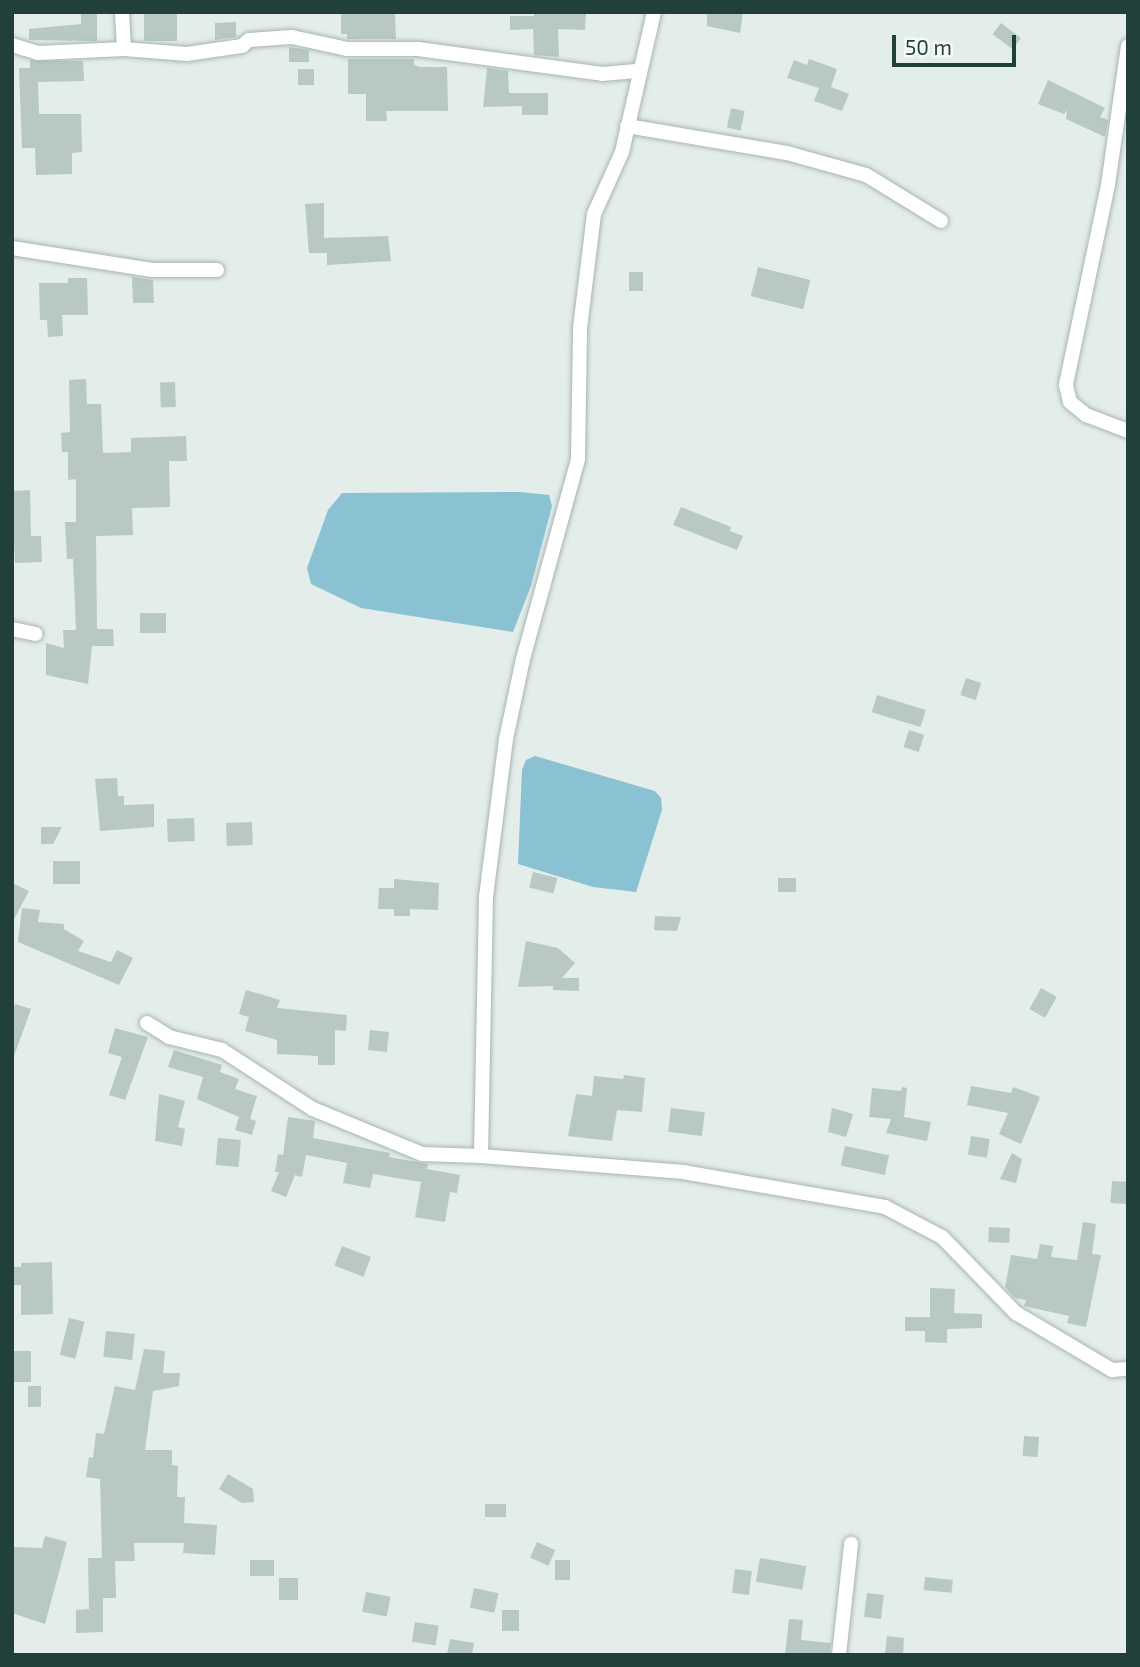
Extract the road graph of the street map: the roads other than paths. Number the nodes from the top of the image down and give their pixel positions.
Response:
1 (122, 12) edge
2 (654, 12) edge
3 (12, 46) edge
4 (1128, 46) edge
5 (124, 49) junction
6 (639, 71) junction
7 (627, 126) junction
8 (941, 221) dead end
9 (12, 248) edge
10 (217, 270) dead end
11 (1128, 431) edge
12 (12, 629) edge
13 (35, 634) dead end
14 (146, 1023) dead end
15 (481, 1156) junction
16 (1128, 1369) edge
17 (851, 1544) dead end
18 (839, 1655) edge

1 - 5 street
2 - 6 street
3 - 5 street
4 - 11 street
5 - 6 street
6 - 7 street
7 - 8 street
7 - 15 street
9 - 10 street
12 - 13 street
14 - 15 street
15 - 16 street
17 - 18 street

